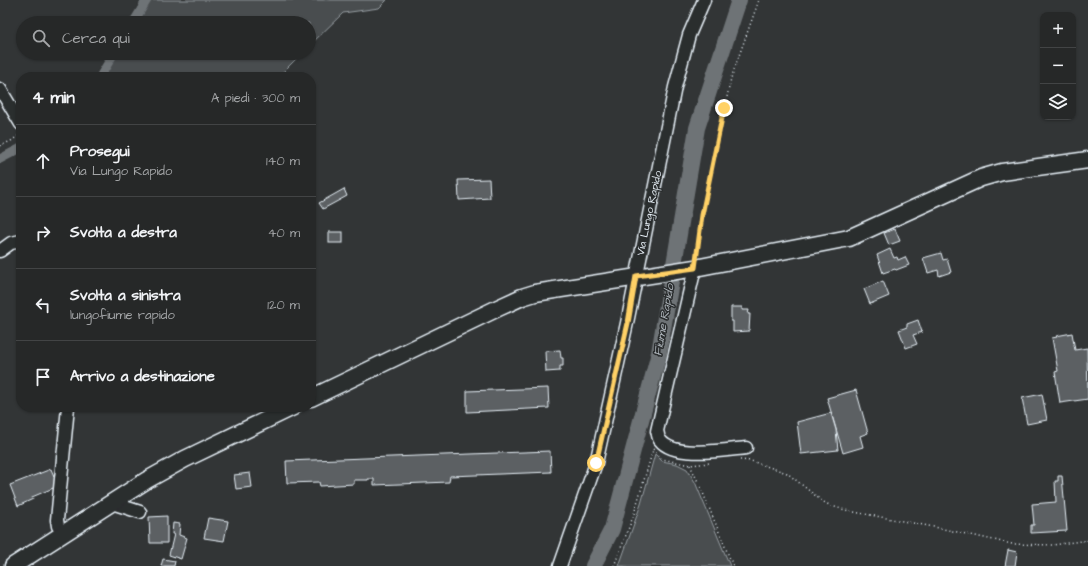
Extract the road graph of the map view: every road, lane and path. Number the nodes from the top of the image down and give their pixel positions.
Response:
1 (704, 0) edge
2 (759, 0) edge
3 (0, 90) edge
4 (16, 116) edge
5 (16, 138) edge
6 (0, 146) edge
7 (1088, 160) edge
8 (16, 242) edge
9 (0, 251) edge
10 (688, 269) junction
11 (640, 276) junction
12 (316, 396) edge
13 (68, 412) edge
14 (283, 412) edge
15 (746, 448) dead end
16 (737, 459) dead end
17 (713, 462) dead end
18 (690, 465) junction
19 (112, 502) junction
20 (140, 512) dead end
21 (63, 534) junction
22 (1088, 540) edge
23 (13, 566) edge
24 (560, 566) edge
25 (614, 566) edge
26 (733, 566) edge

1 - 11 street, Via Lungo Rapido
2 - 10 path
3 - 4 street
5 - 6 path
7 - 10 main road
8 - 9 street
10 - 11 main road
10 - 15 street
11 - 12 main road
11 - 24 street, Via Lungo Rapido
13 - 21 street
14 - 19 main road
16 - 22 path
17 - 18 path
18 - 25 path
18 - 26 path
19 - 20 street
19 - 21 main road
21 - 23 main road

